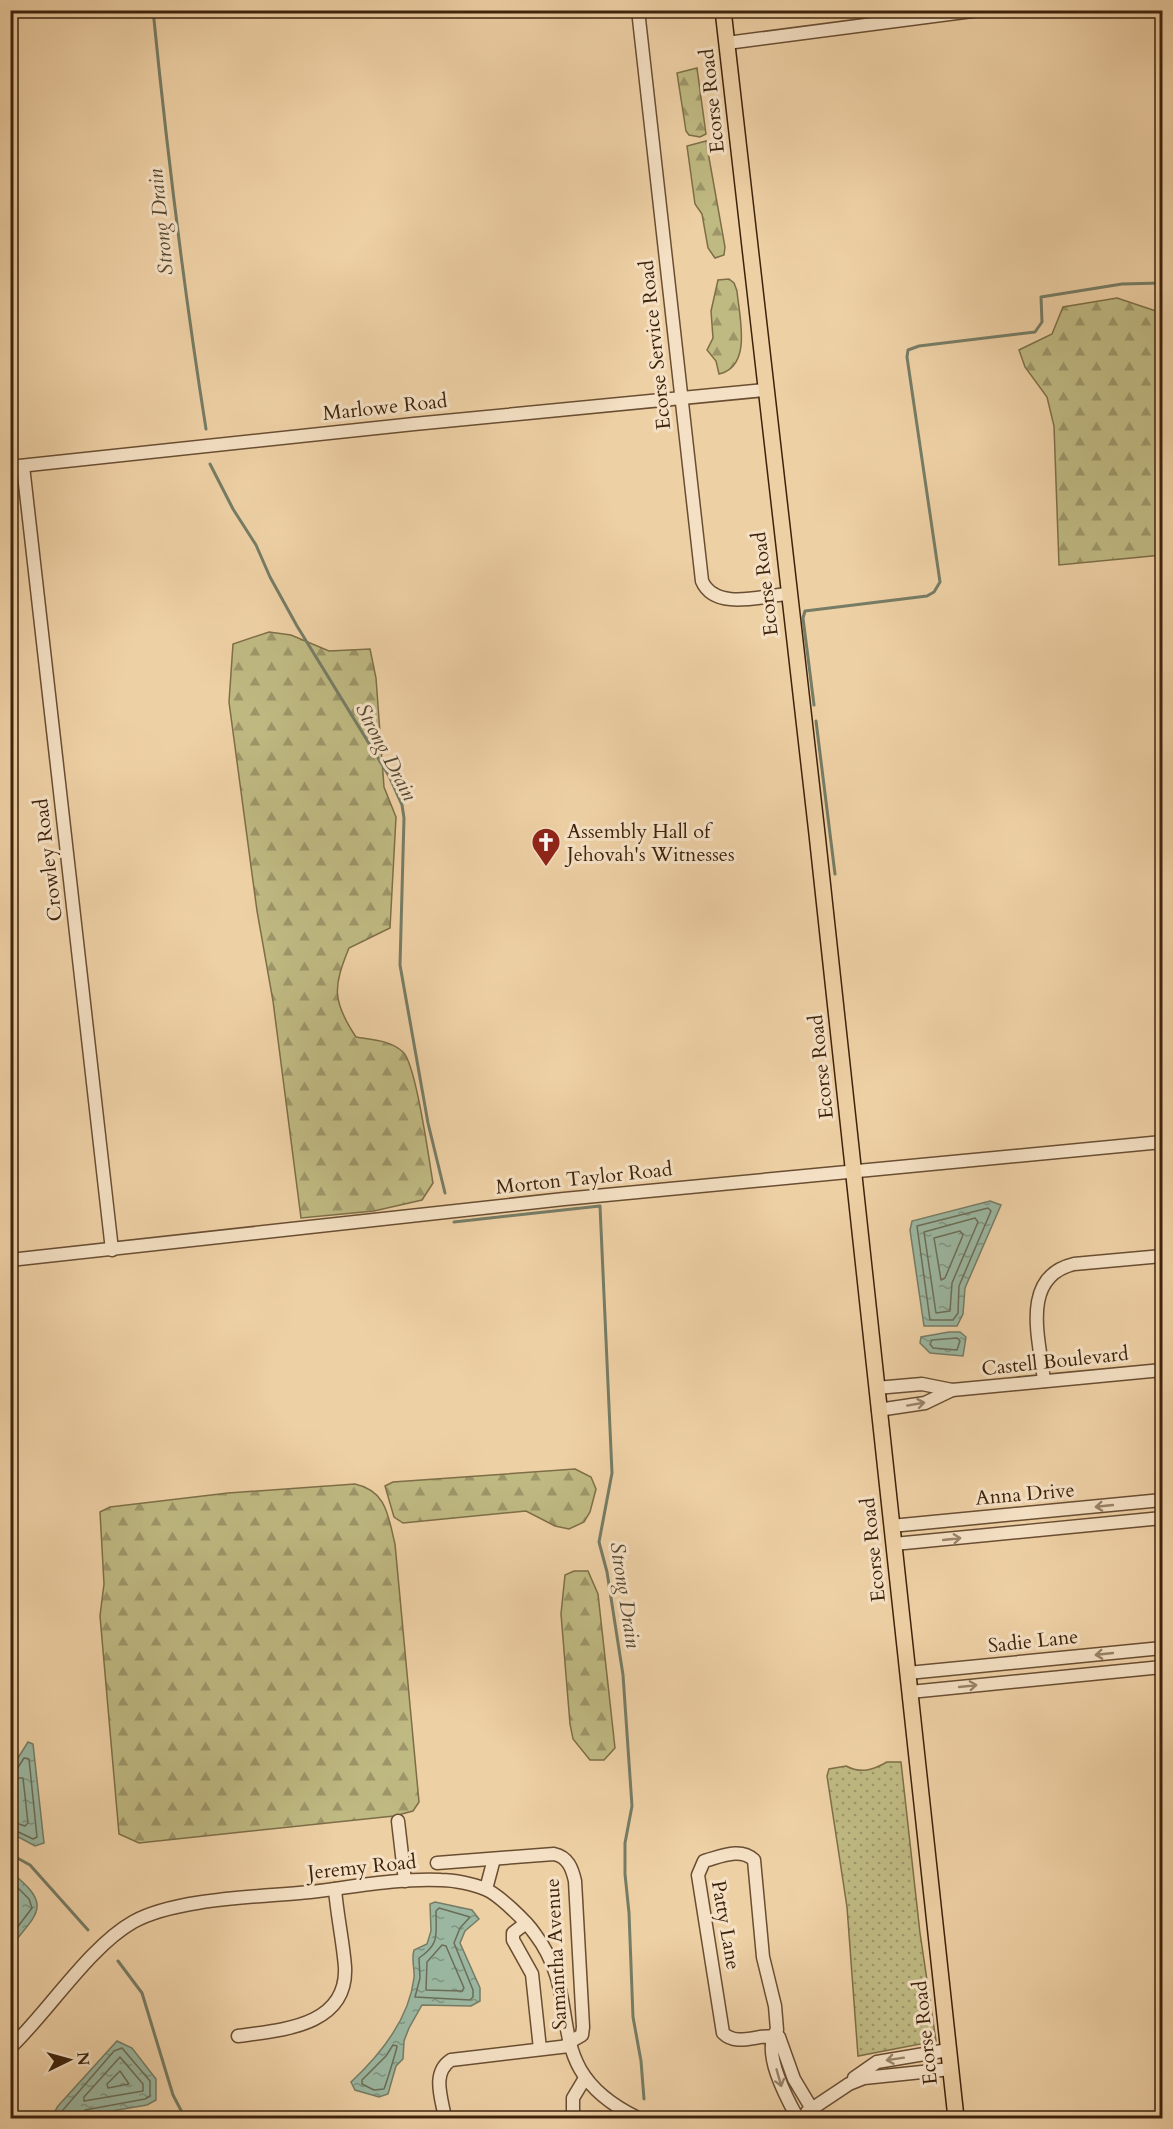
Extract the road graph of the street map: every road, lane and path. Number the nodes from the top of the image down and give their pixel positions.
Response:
1 (638, 10) edge
2 (723, 10) edge
3 (980, 10) edge
4 (727, 43) junction
5 (765, 390) junction
6 (680, 398) junction
7 (17, 466) edge
8 (787, 594) junction
9 (1162, 1142) edge
10 (854, 1172) junction
11 (112, 1250) junction
12 (1162, 1256) edge
13 (10, 1260) edge
14 (1162, 1370) edge
15 (1044, 1382) junction
16 (876, 1388) junction
17 (952, 1390) junction
18 (878, 1410) junction
19 (1162, 1500) edge
20 (1162, 1518) edge
21 (891, 1526) junction
22 (894, 1544) junction
23 (1162, 1648) edge
24 (1162, 1667) edge
25 (908, 1672) junction
26 (910, 1692) junction
27 (398, 1821) dead end
28 (494, 1859) junction
29 (437, 1863) dead end
30 (405, 1881) junction
31 (335, 1889) junction
32 (486, 1889) junction
33 (526, 1923) junction
34 (238, 2036) dead end
35 (772, 2036) junction
36 (568, 2044) junction
37 (10, 2048) edge
38 (540, 2049) junction
39 (948, 2050) junction
40 (951, 2069) junction
41 (585, 2078) junction
42 (849, 2084) junction
43 (812, 2109) junction
44 (631, 2117) edge
45 (445, 2118) edge
46 (573, 2118) edge
47 (796, 2118) edge
48 (956, 2118) edge

1 - 6 street, Ecorse Service Road
2 - 4 main road, Ecorse Road
3 - 4 street
4 - 5 main road, Ecorse Road
5 - 6 street, Marlowe Road
5 - 8 main road, Ecorse Road
6 - 7 street, Marlowe Road
6 - 8 street, Ecorse Service Road
7 - 11 street, Crowley Road
8 - 10 main road, Ecorse Road
9 - 10 street, Morton Taylor Road
10 - 11 street, Morton Taylor Road
10 - 16 main road, Ecorse Road
11 - 13 street, Morton Taylor Road
12 - 15 street
14 - 15 street, Castell Boulevard
15 - 17 street, Castell Boulevard
16 - 17 street, Castell Boulevard
16 - 18 main road, Ecorse Road
18 -> 17 street, Castell Boulevard
18 - 21 main road, Ecorse Road
19 -> 21 street, Anna Drive
22 -> 20 street, Anna Drive
21 - 22 main road, Ecorse Road
22 - 25 main road, Ecorse Road
23 -> 25 street, Sadie Lane
26 -> 24 street, Sadie Lane
25 - 26 main road, Ecorse Road
26 - 39 main road, Ecorse Road
27 - 30 street
28 - 29 street, Samantha Avenue
28 - 32 street
28 - 36 street, Samantha Avenue
30 - 31 street, Jeremy Road
30 - 32 street, Jeremy Road
31 - 34 street
31 - 37 street, Jeremy Road
32 - 33 street, Jeremy Road
33 - 36 street, Jeremy Road
33 - 38 street
35 - 35 street, Patty Lane
35 - 43 street
35 -> 47 street, Patty Lane
36 - 38 street
36 - 41 street, Jeremy Road
38 - 45 street
39 - 40 main road, Ecorse Road
39 -> 42 street
40 - 42 street
40 - 48 main road, Ecorse Road
41 - 44 street, Jeremy Road
41 - 46 street
42 - 43 street
43 - 47 street

